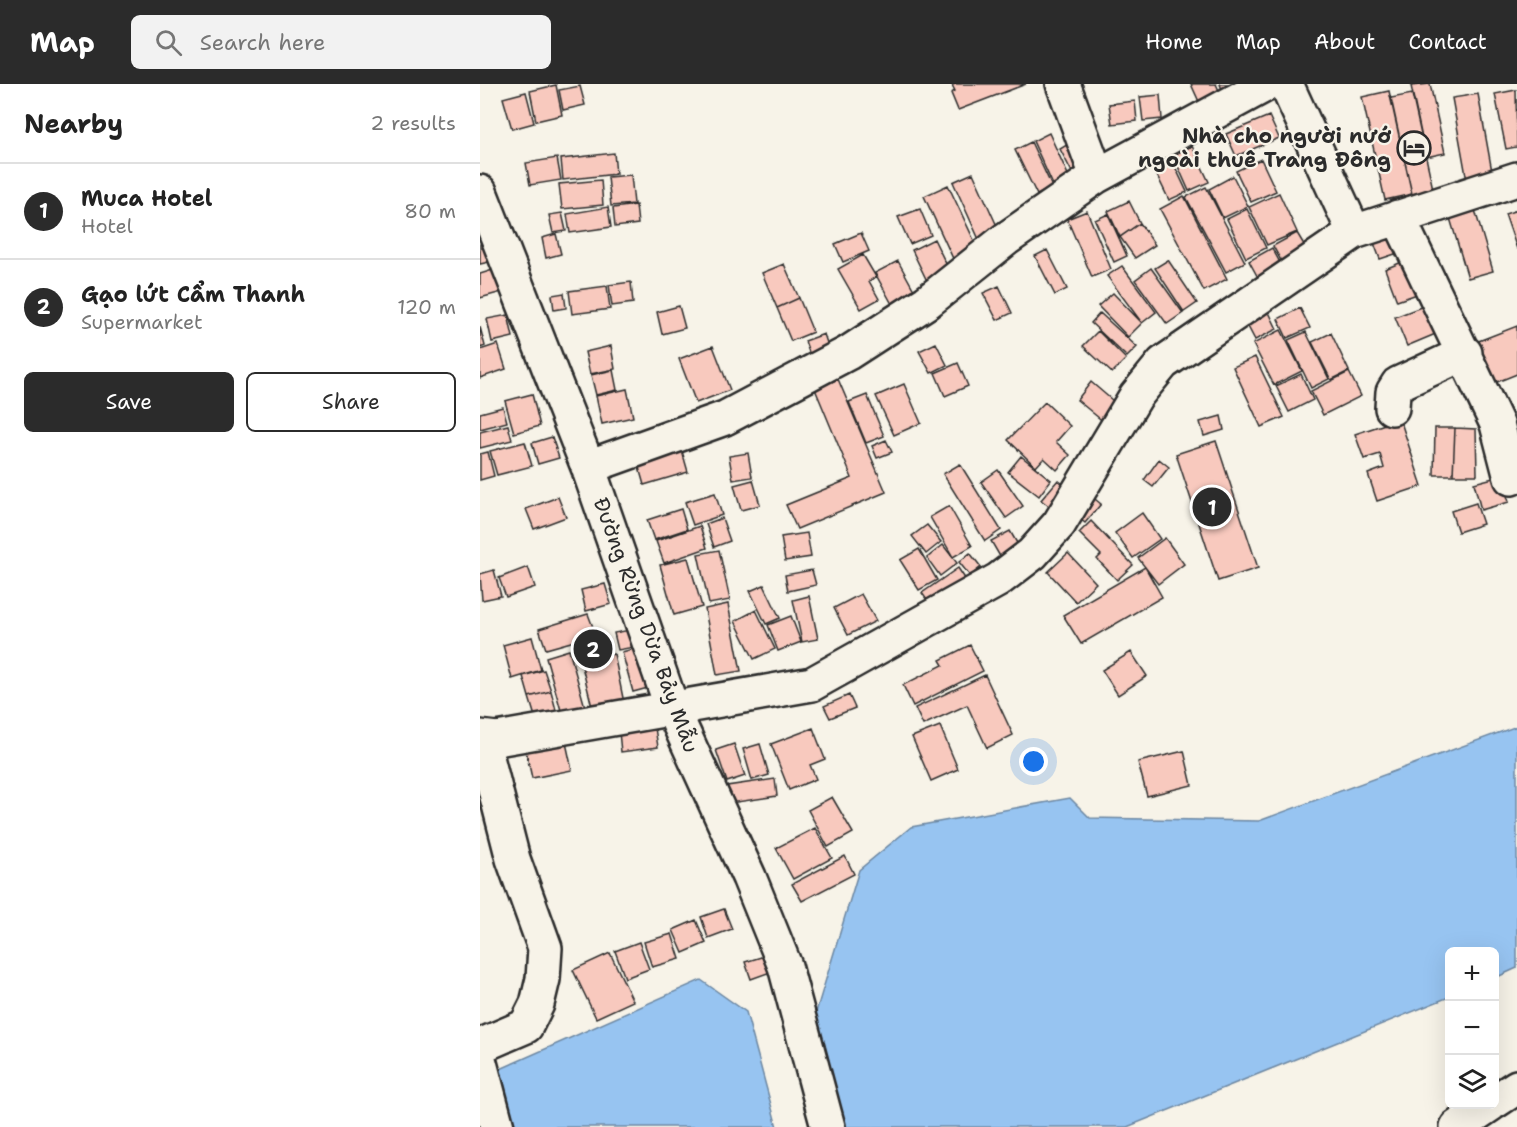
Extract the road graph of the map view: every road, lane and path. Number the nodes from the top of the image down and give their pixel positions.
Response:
1 (1063, 84) edge
2 (1267, 84) edge
3 (1286, 84) edge
4 (1097, 176) junction
5 (1517, 179) edge
6 (480, 192) edge
7 (1398, 217) junction
8 (1354, 232) junction
9 (1465, 353) junction
10 (1392, 408) dead end
11 (588, 467) junction
12 (1510, 478) dead end
13 (672, 708) junction
14 (481, 737) edge
15 (480, 1046) edge
16 (480, 1063) edge
17 (1517, 1087) edge
18 (1499, 1099) edge
19 (1484, 1109) edge
20 (497, 1127) edge
21 (828, 1127) edge
22 (1457, 1127) edge

1 - 4 street
2 - 4 street
3 - 8 street
4 - 11 street
5 - 7 street
6 - 11 street, Đường Rừng Dừa Bảy Mẫu
7 - 8 street
7 - 9 street
8 - 13 street
9 - 10 street
9 - 12 street
11 - 13 street, Đường Rừng Dừa Bảy Mẫu
13 - 14 street
13 - 21 street, Đường Rừng Dừa Bảy Mẫu
14 - 15 street
16 - 20 street
17 - 18 street
19 - 22 street

